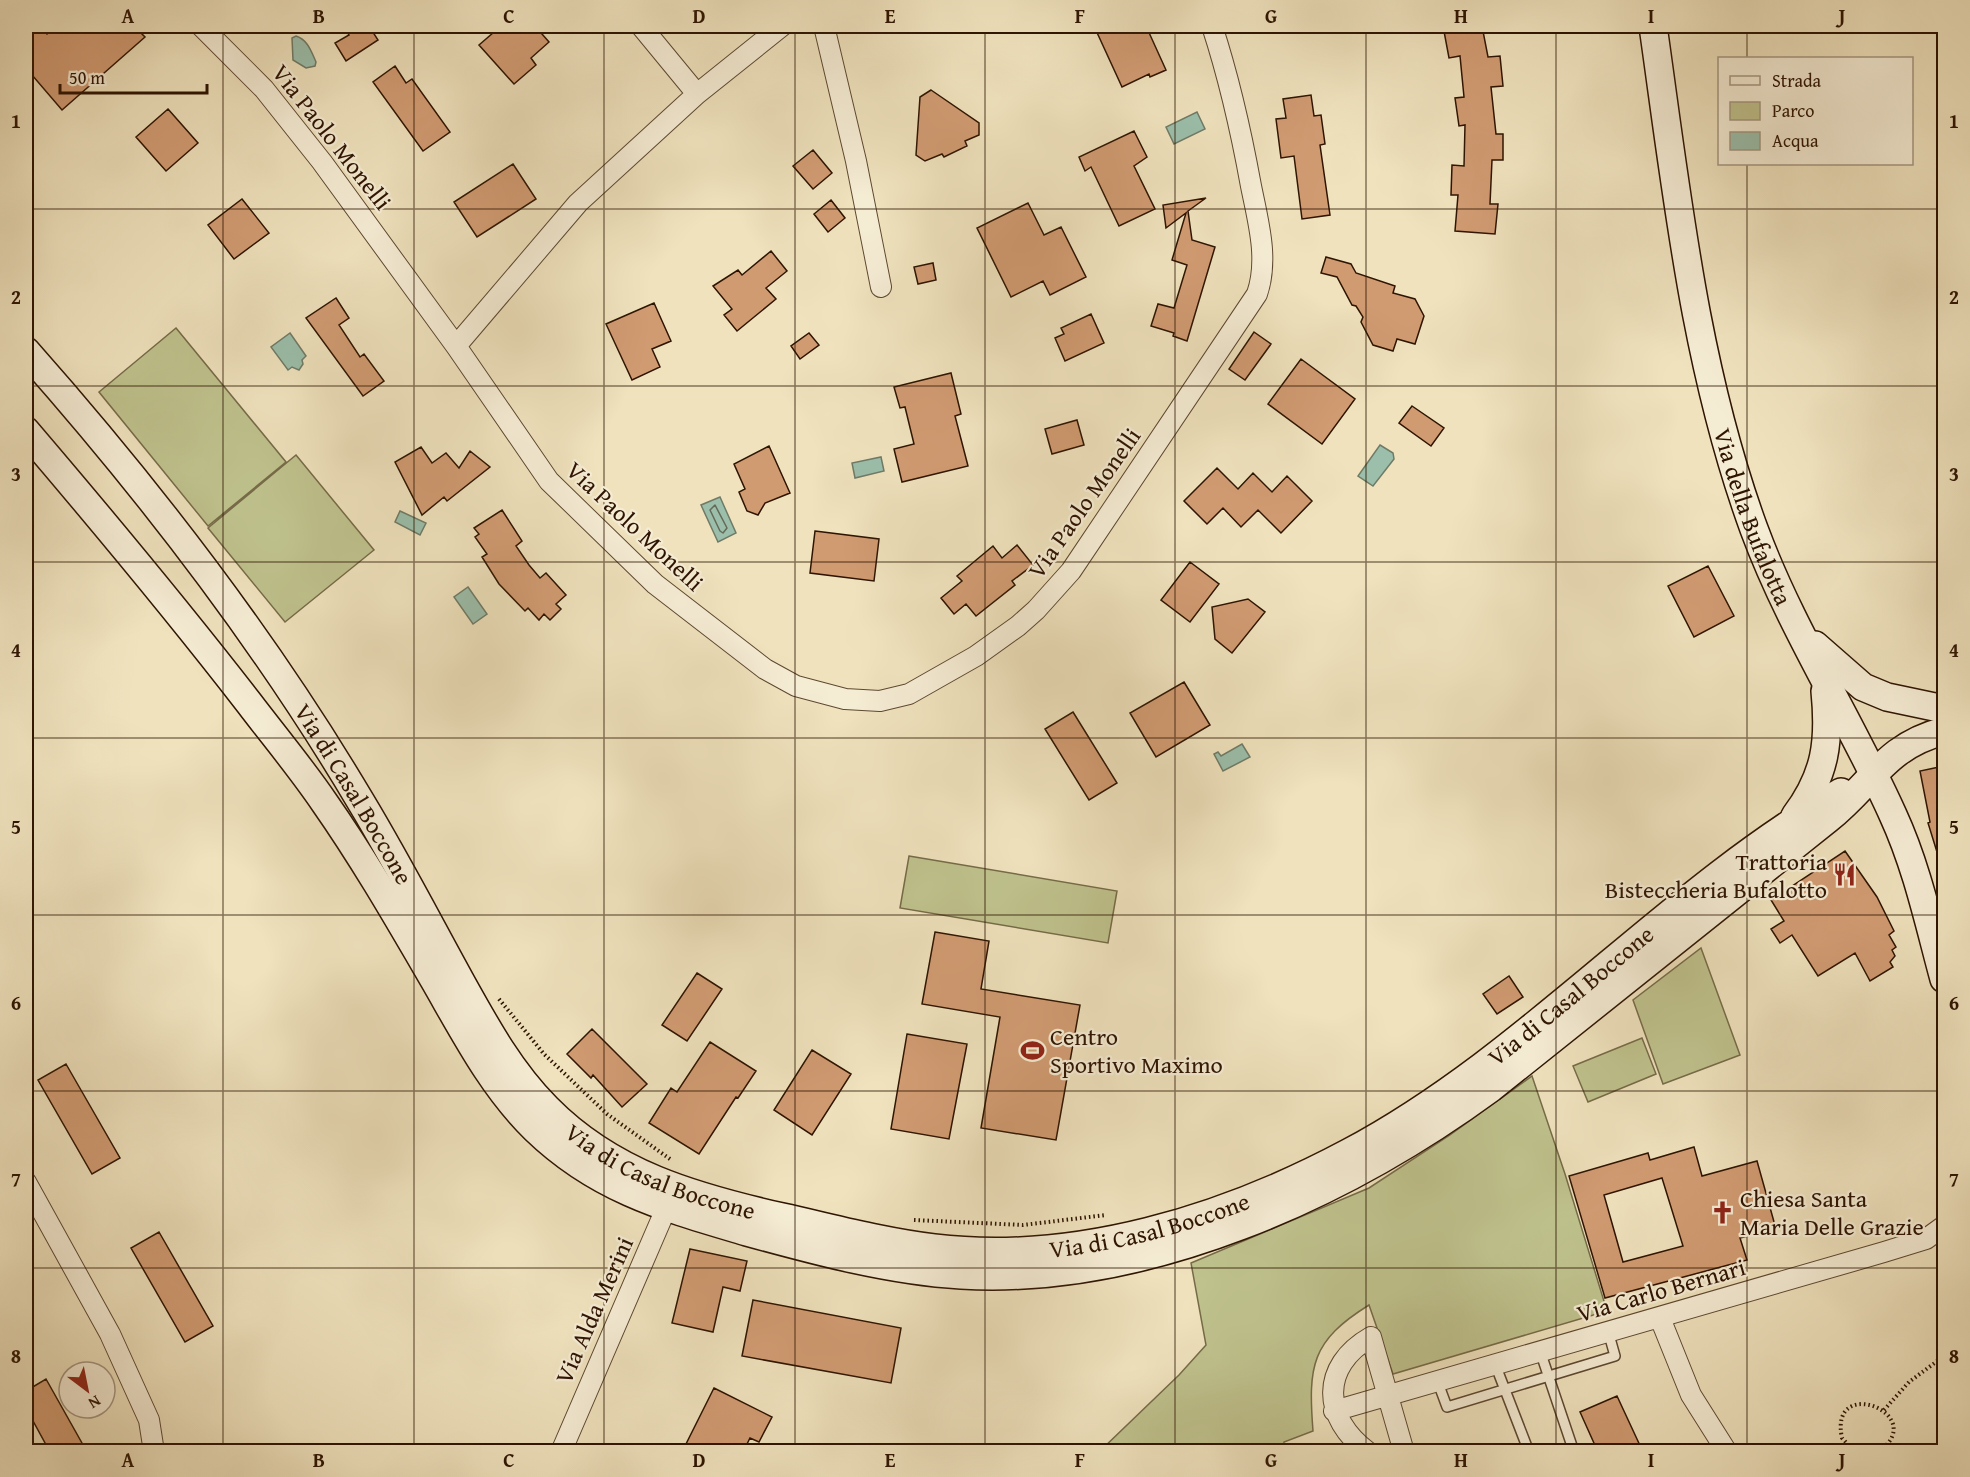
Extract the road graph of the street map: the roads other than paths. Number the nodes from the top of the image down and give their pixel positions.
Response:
1 (201, 26) edge
2 (641, 26) edge
3 (782, 26) edge
4 (824, 26) edge
5 (1212, 26) edge
6 (1653, 26) edge
7 (697, 94) junction
8 (881, 287) dead end
9 (456, 346) junction
10 (26, 351) edge
11 (26, 430) edge
12 (1801, 631) junction
13 (1823, 675) junction
14 (1944, 709) edge
15 (1944, 731) edge
16 (1873, 774) junction
17 (1792, 820) junction
18 (1944, 979) edge
19 (26, 1182) edge
20 (670, 1199) junction
21 (1944, 1226) edge
22 (1660, 1318) junction
23 (1608, 1331) junction
24 (1540, 1351) junction
25 (1495, 1364) junction
26 (1547, 1377) junction
27 (1437, 1380) junction
28 (1504, 1390) junction
29 (1388, 1395) junction
30 (1334, 1411) junction
31 (154, 1452) edge
32 (561, 1452) edge
33 (1368, 1452) edge
34 (1404, 1452) edge
35 (1529, 1452) edge
36 (1574, 1452) edge
37 (1726, 1452) edge

1 - 9 street, Via Paolo Monelli
2 - 7 street
3 - 7 street
4 - 8 street
5 - 9 street, Via Paolo Monelli
6 - 12 street, Via della Bufalotta
7 - 9 street
10 - 20 street, Via di Casal Boccone
11 - 20 street, Via di Casal Boccone
12 - 13 street, Via della Bufalotta
12 - 14 street
13 - 16 street, Via della Bufalotta
13 - 17 street
15 - 16 street
16 - 17 street, Via di Casal Boccone
16 - 18 street, Via della Bufalotta
16 - 20 street, Via di Casal Boccone
17 - 20 street, Via di Casal Boccone
19 - 31 street
20 - 32 street, Via Alda Merini
21 - 22 street, Via Carlo Bernari
22 - 23 street, Via Carlo Bernari
22 - 37 street
23 - 24 street, Via Carlo Bernari
23 - 26 lane
24 - 25 street, Via Carlo Bernari
24 - 26 lane
25 - 27 street, Via Carlo Bernari
25 - 28 lane
26 - 28 lane
26 - 36 lane
27 - 28 lane
27 - 29 street, Via Carlo Bernari
28 - 35 lane
29 - 30 street, Via Carlo Bernari
29 - 30 street
29 - 34 street
30 - 33 street

